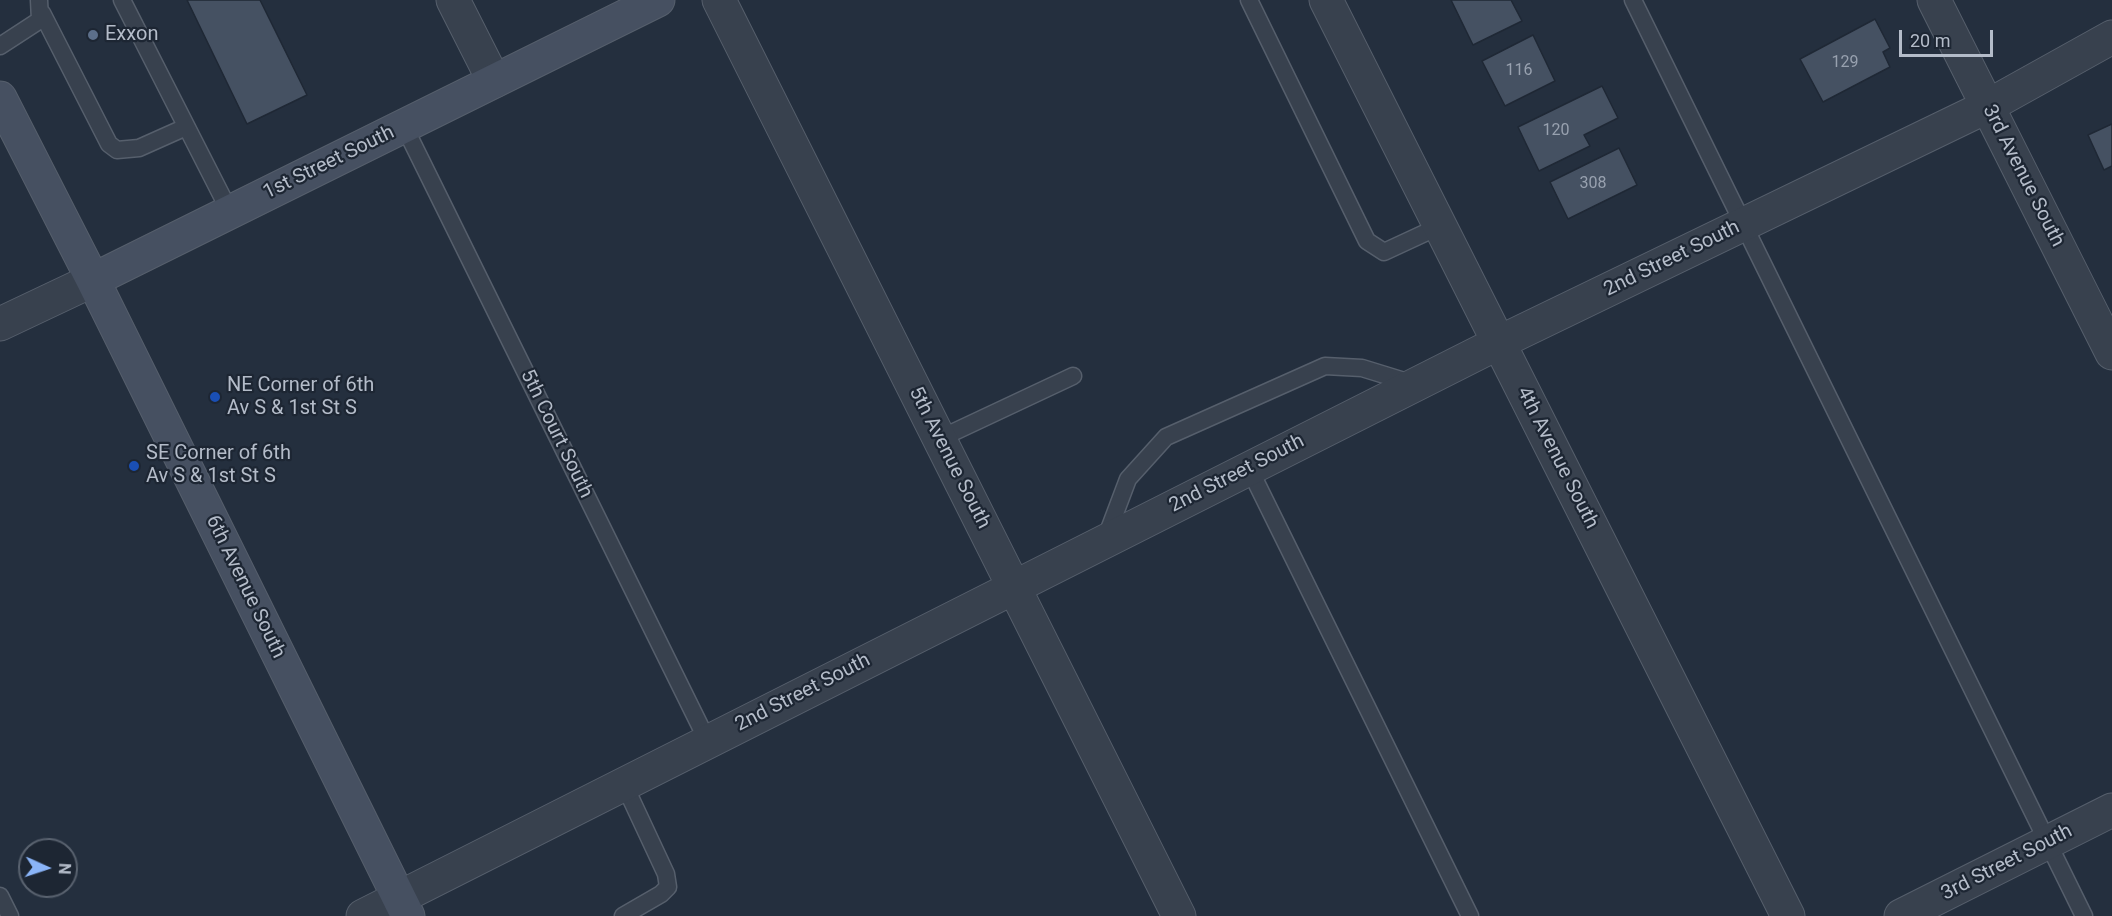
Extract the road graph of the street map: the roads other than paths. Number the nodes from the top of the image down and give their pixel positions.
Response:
1 (122, 0) edge
2 (453, 0) edge
3 (658, 0) edge
4 (719, 0) edge
5 (1249, 0) edge
6 (1326, 0) edge
7 (1633, 0) edge
8 (1935, 0) edge
9 (40, 7) edge
10 (2112, 37) edge
11 (0, 45) edge
12 (494, 81) junction
13 (0, 98) edge
14 (1988, 106) junction
15 (186, 126) junction
16 (404, 126) junction
17 (230, 212) junction
18 (1744, 224) junction
19 (1440, 226) junction
20 (93, 280) junction
21 (0, 324) edge
22 (1498, 343) junction
23 (2112, 353) edge
24 (1073, 376) dead end
25 (1415, 385) junction
26 (939, 440) junction
27 (1249, 468) junction
28 (1104, 541) junction
29 (1013, 586) junction
30 (708, 742) junction
31 (624, 784) junction
32 (2112, 810) edge
33 (2048, 842) junction
34 (0, 896) edge
35 (403, 907) edge
36 (10, 916) edge
37 (363, 916) edge
38 (623, 916) edge
39 (1179, 916) edge
40 (1470, 916) edge
41 (1788, 916) edge
42 (1901, 916) edge
43 (2084, 916) edge

1 - 15 lane
2 - 12 street
3 - 12 main road, 1st Street South
4 - 26 street, 5th Avenue South
5 - 19 lane
6 - 19 street, 4th Avenue South
7 - 18 lane
8 - 14 street, 3rd Avenue South
9 - 11 lane
9 - 15 lane
10 - 14 street, 2nd Street South
12 - 16 main road, 1st Street South
13 - 20 main road, 6th Avenue South
14 - 18 street, 2nd Street South
14 - 23 street, 3rd Avenue South
15 - 17 lane
16 - 17 main road, 1st Street South
16 - 30 lane, 5th Court South
17 - 20 main road, 1st Street South
18 - 22 street, 2nd Street South
18 - 33 lane
19 - 22 street, 4th Avenue South
20 - 21 street, 1st Street South
20 - 35 main road, 6th Avenue South
22 - 25 street, 2nd Street South
22 - 41 street, 4th Avenue South
24 - 26 lane
25 - 27 street, 2nd Street South
25 - 28 lane
26 - 29 street, 5th Avenue South
27 - 28 street, 2nd Street South
27 - 40 lane
28 - 29 street, 2nd Street South
29 - 30 street, 2nd Street South
29 - 39 street, 5th Avenue South
30 - 31 street, 2nd Street South
31 - 35 street, 2nd Street South
31 - 38 lane
32 - 33 street, 3rd Street South
33 - 42 street, 3rd Street South
33 - 43 lane
34 - 36 lane
35 - 37 street, 2nd Street South

